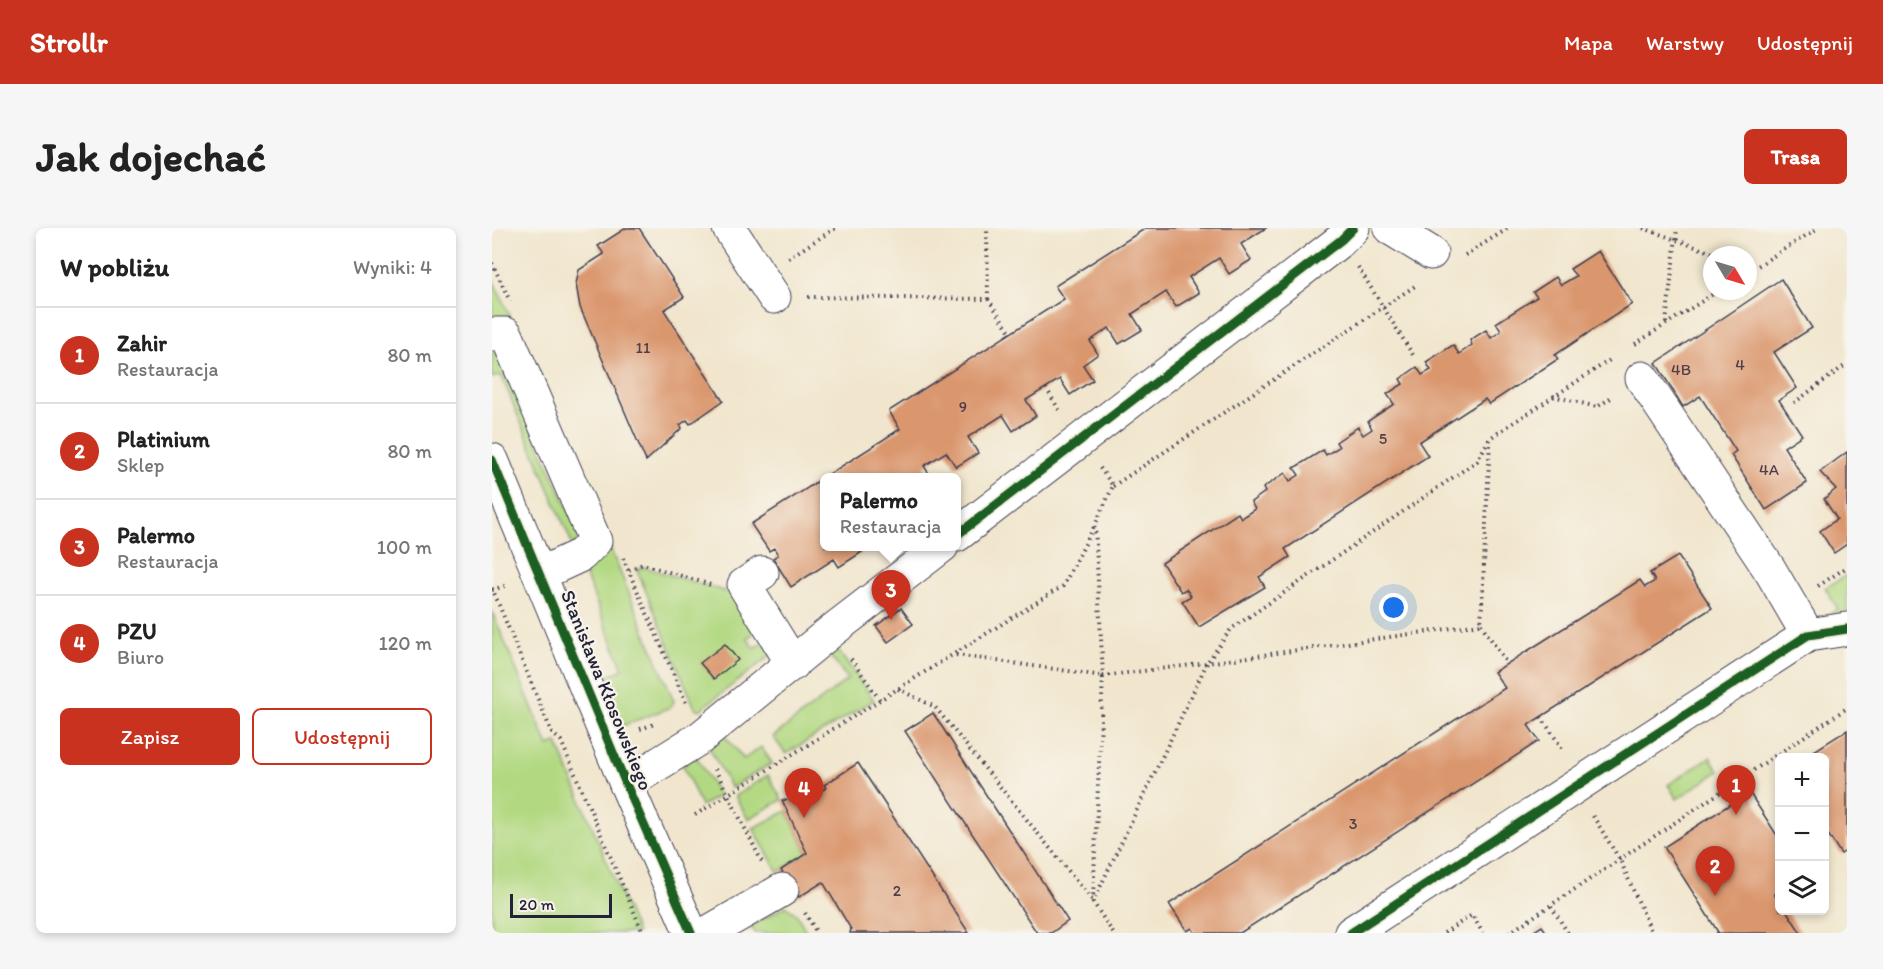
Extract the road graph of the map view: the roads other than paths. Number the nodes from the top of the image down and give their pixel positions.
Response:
1 (729, 228) edge
2 (1390, 228) edge
3 (1347, 234) edge
4 (1431, 253) dead end
5 (767, 286) road end
6 (492, 334) edge
7 (1642, 378) road end
8 (492, 460) edge
9 (961, 532) edge
10 (936, 551) edge
11 (762, 573) dead end
12 (540, 574) junction
13 (1847, 629) edge
14 (1808, 635) junction
15 (793, 664) junction
16 (626, 784) junction
17 (782, 890) road end
18 (691, 933) edge
19 (707, 933) edge
20 (1351, 933) edge

1 - 5 street
2 - 4 street
3 - 9 street
6 - 12 street
7 - 14 street
8 - 12 street, Stanisława Kłosowskiego
10 - 15 street
11 - 15 street
12 - 16 street, Stanisława Kłosowskiego
13 - 14 street
14 - 20 street
15 - 16 street
16 - 18 street, Stanisława Kłosowskiego
17 - 19 street

